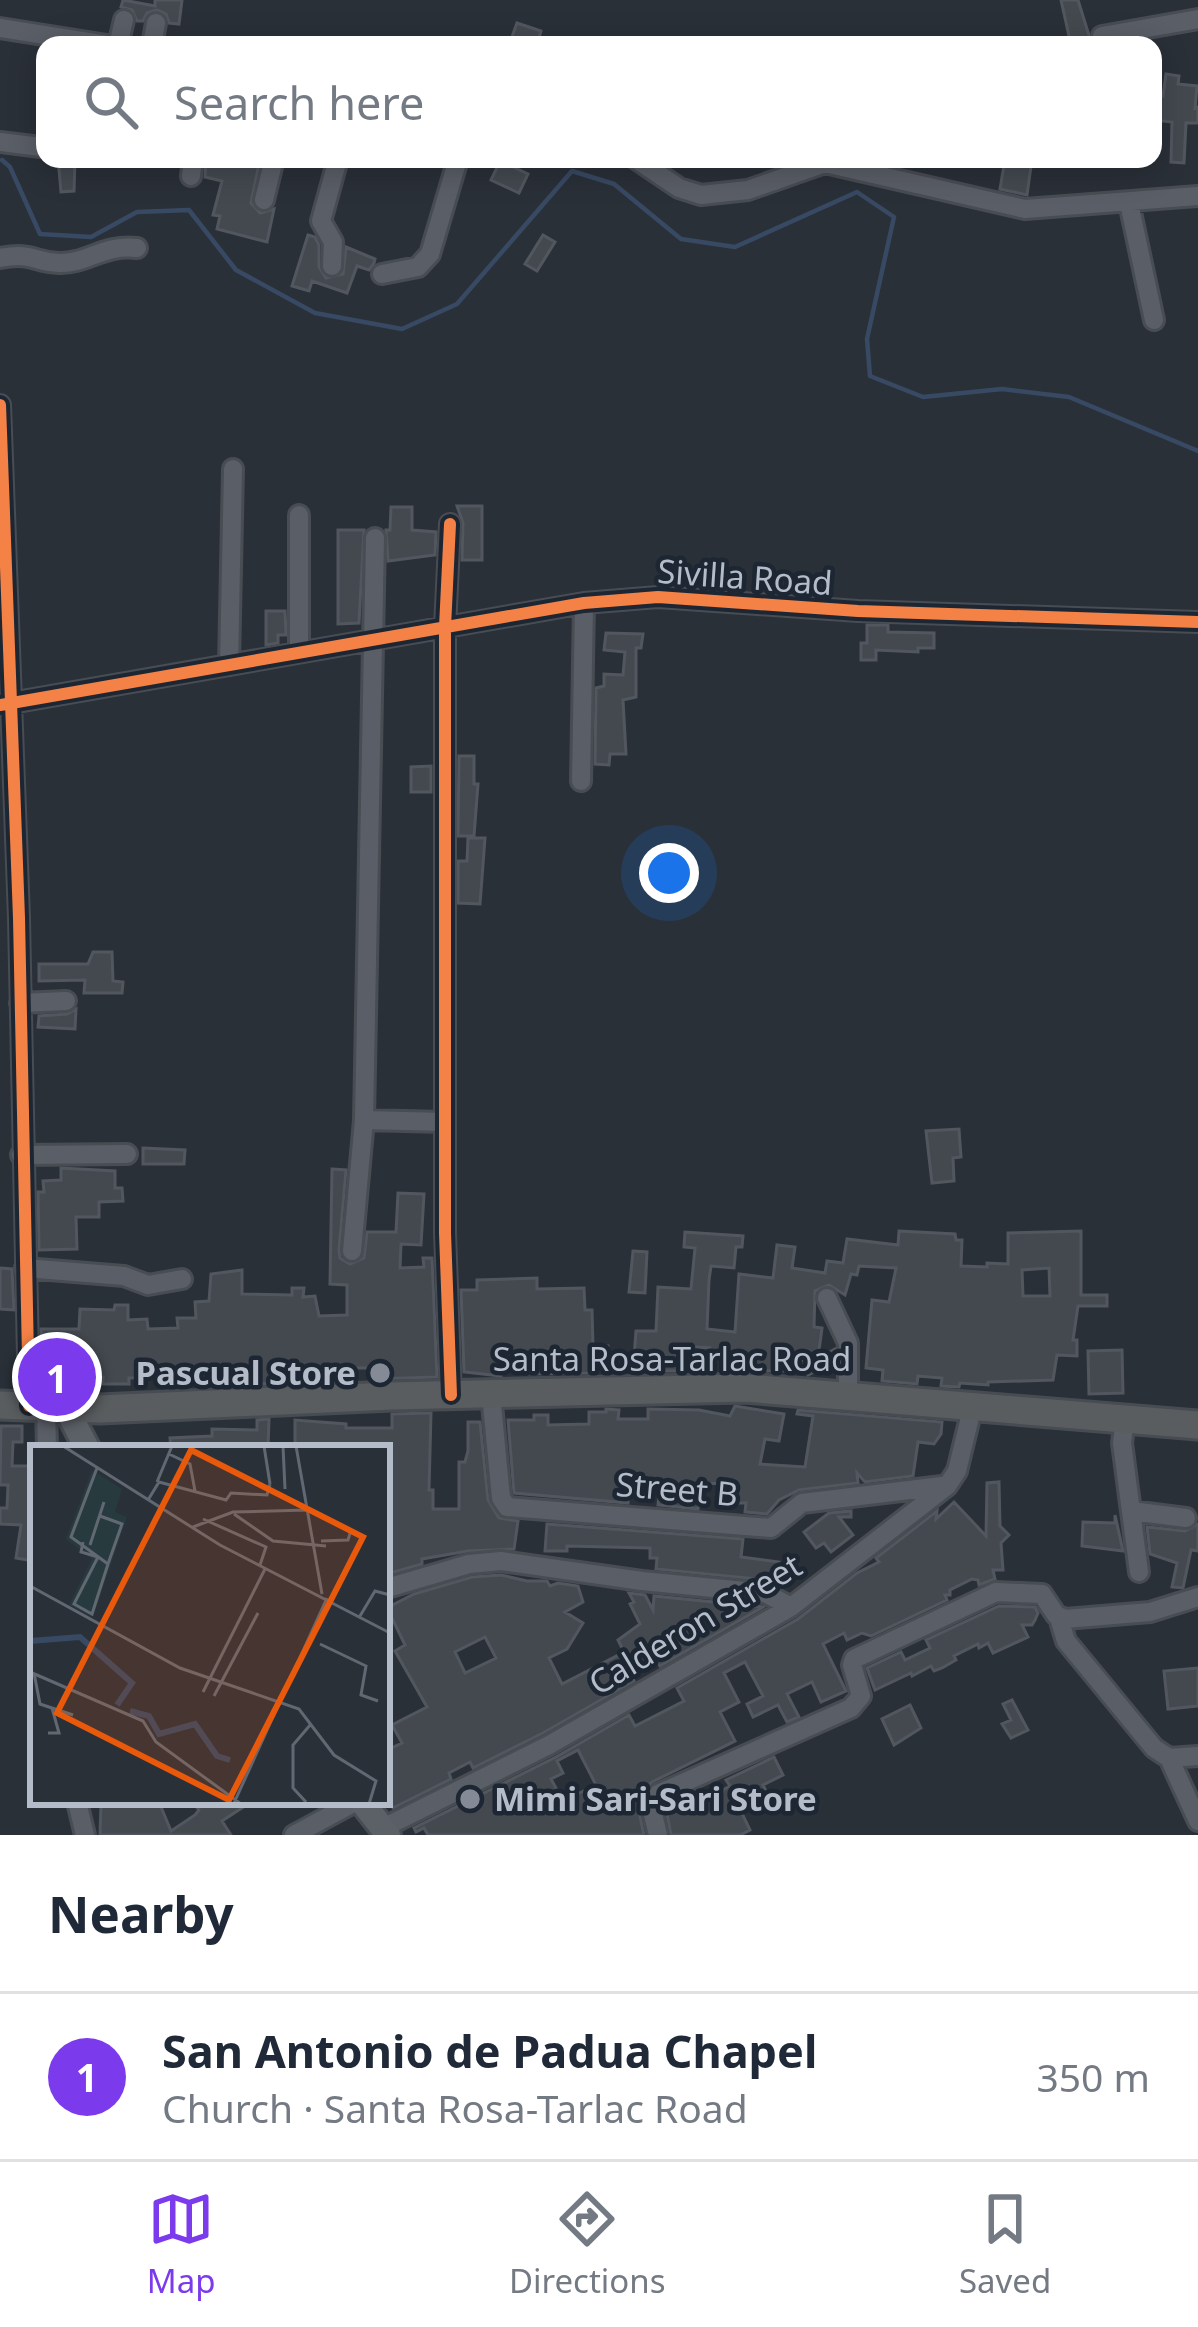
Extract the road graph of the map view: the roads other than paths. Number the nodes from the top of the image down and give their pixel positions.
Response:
1 (1198, 19) edge
2 (124, 20) dead end
3 (155, 23) dead end
4 (0, 28) edge
5 (50, 36) edge
6 (120, 36) edge
7 (153, 36) edge
8 (1102, 36) dead end
9 (0, 142) edge
10 (36, 146) edge
11 (272, 168) edge
12 (336, 168) edge
13 (455, 168) edge
14 (649, 168) edge
15 (811, 168) edge
16 (846, 168) edge
17 (1198, 196) edge
18 (264, 200) dead end
19 (1129, 203) junction
20 (137, 248) dead end
21 (0, 258) edge
22 (332, 266) dead end
23 (382, 274) dead end
24 (1154, 320) dead end
25 (0, 404) edge
26 (233, 469) dead end
27 (299, 515) dead end
28 (450, 524) dead end
29 (376, 538) dead end
30 (584, 603) junction
31 (1198, 622) edge
32 (445, 627) junction
33 (376, 639) junction
34 (299, 652) junction
35 (229, 665) junction
36 (5, 705) edge
37 (581, 781) dead end
38 (9, 924) edge
39 (65, 1001) dead end
40 (20, 1003) junction
41 (364, 1120) junction
42 (445, 1122) junction
43 (127, 1154) dead end
44 (21, 1156) junction
45 (0, 1175) edge
46 (22, 1178) junction
47 (352, 1251) dead end
48 (25, 1268) junction
49 (182, 1279) dead end
50 (827, 1298) dead end
51 (491, 1394) junction
52 (848, 1394) junction
53 (451, 1395) junction
54 (973, 1405) junction
55 (35, 1406) edge
56 (1125, 1418) junction
57 (1198, 1425) edge
58 (46, 1445) edge
59 (83, 1445) edge
60 (946, 1486) junction
61 (1131, 1511) junction
62 (1186, 1518) dead end
63 (1139, 1572) dead end
64 (390, 1587) edge
65 (1198, 1597) edge
66 (791, 1607) junction
67 (1059, 1618) junction
68 (1198, 1756) edge
69 (1169, 1758) junction
70 (78, 1805) edge
71 (353, 1805) edge
72 (362, 1805) edge
73 (1198, 1821) edge
74 (385, 1832) edge
75 (86, 1835) edge
76 (294, 1835) edge
77 (658, 1835) edge

1 - 8 street
2 - 6 street
3 - 7 street
4 - 5 street
9 - 10 street
11 - 18 street
12 - 22 street
13 - 23 street
14 - 15 street
16 - 19 street
17 - 19 street
19 - 24 street
20 - 21 street
25 - 36 street
26 - 35 street
27 - 34 street
28 - 32 street
29 - 33 street
30 - 31 street, Sivilla Road
30 - 32 street, Sivilla Road
30 - 37 street
32 - 33 street, Sivilla Road
32 - 42 street
33 - 34 street, Sivilla Road
33 - 41 street
34 - 35 street, Sivilla Road
35 - 36 street, Sivilla Road
36 - 38 street
38 - 40 street
39 - 40 street
40 - 44 street
41 - 42 street
41 - 47 street
42 - 53 street
43 - 44 street
44 - 46 street
45 - 46 street
46 - 48 street
48 - 49 street
48 - 55 street
50 - 52 street
51 - 52 highway, Santa Rosa-Tarlac Road
51 - 53 highway, Santa Rosa-Tarlac Road
51 - 60 street, Street B
52 - 54 highway, Santa Rosa-Tarlac Road
53 - 55 highway, Santa Rosa-Tarlac Road
54 - 56 highway, Santa Rosa-Tarlac Road
54 - 60 street
55 - 58 street
55 - 59 main road
56 - 57 highway, Santa Rosa-Tarlac Road
56 - 61 street
60 - 66 street, Calderon Street
61 - 62 street
61 - 63 street
64 - 66 street
65 - 67 street
66 - 74 street, Calderon Street
67 - 69 street
67 - 77 street
68 - 69 street
69 - 73 street
70 - 75 street
71 - 76 street
72 - 74 main road

